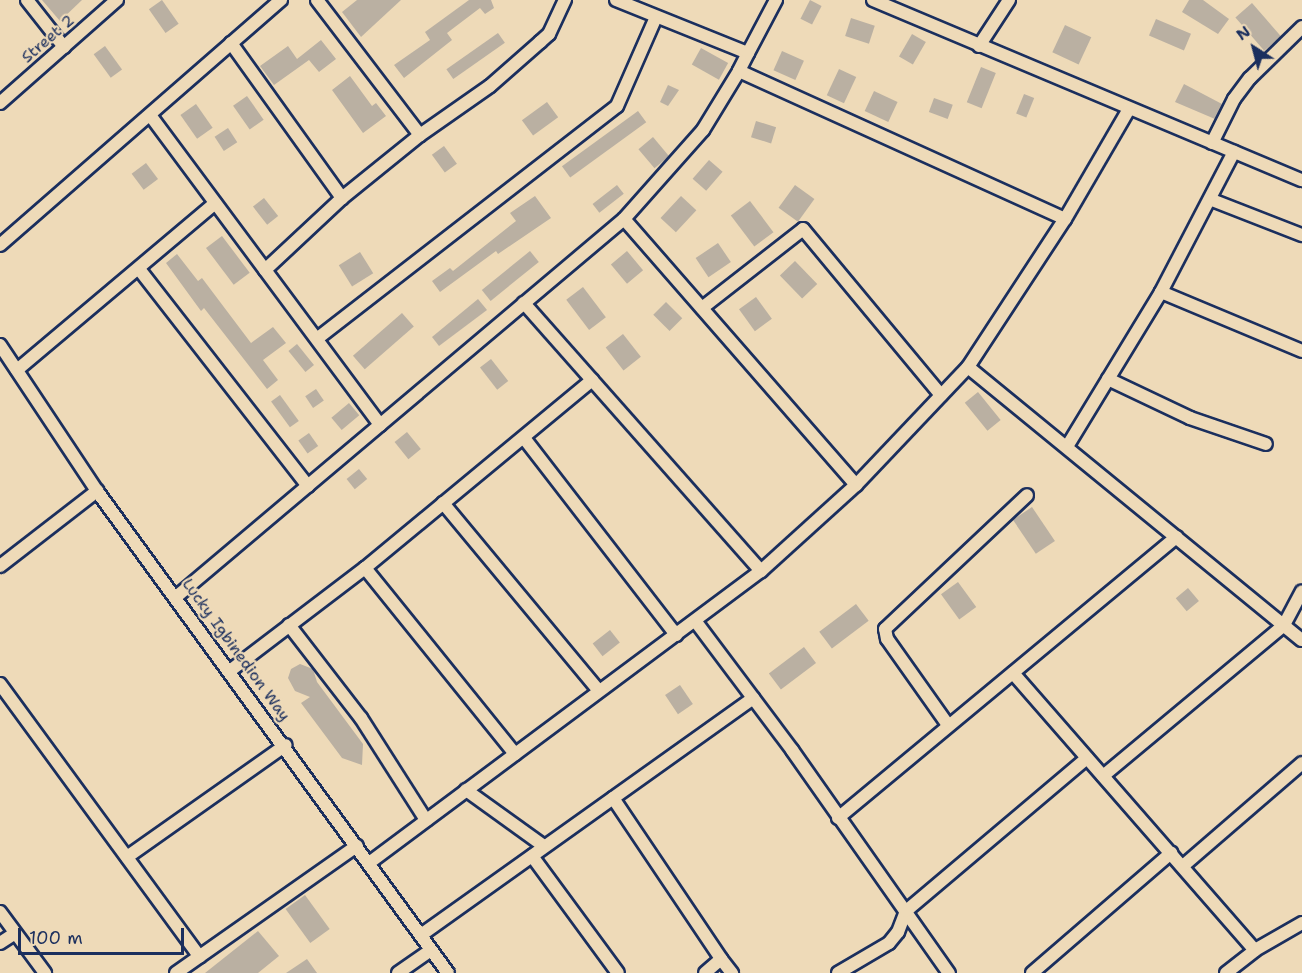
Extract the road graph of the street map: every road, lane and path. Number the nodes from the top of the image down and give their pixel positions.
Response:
1 (27, 0) edge
2 (117, 0) edge
3 (281, 0) edge
4 (317, 0) edge
5 (565, 0) edge
6 (616, 0) edge
7 (776, 0) edge
8 (873, 0) edge
9 (1009, 0) edge
10 (656, 17) junction
11 (1302, 27) edge
12 (231, 43) junction
13 (980, 46) junction
14 (64, 47) junction
15 (748, 53) junction
16 (739, 71) junction
17 (0, 103) edge
18 (1129, 108) junction
19 (150, 115) junction
20 (420, 135) junction
21 (1212, 143) junction
22 (1234, 152) junction
23 (1302, 180) edge
24 (342, 198) junction
25 (1212, 200) junction
26 (216, 203) junction
27 (624, 219) junction
28 (1065, 219) junction
29 (1302, 235) edge
30 (0, 245) edge
31 (139, 269) junction
32 (265, 270) junction
33 (1161, 292) junction
34 (524, 303) junction
35 (702, 308) junction
36 (318, 338) junction
37 (0, 345) edge
38 (1302, 351) edge
39 (968, 367) junction
40 (17, 370) junction
41 (1108, 379) junction
42 (592, 380) junction
43 (941, 395) junction
44 (380, 425) junction
45 (524, 438) junction
46 (1266, 444) dead end
47 (1068, 445) junction
48 (856, 485) junction
49 (308, 486) junction
50 (98, 491) junction
51 (1027, 495) dead end
52 (443, 503) junction
53 (1176, 537) junction
54 (0, 566) edge
55 (365, 568) junction
56 (761, 571) junction
57 (1302, 591) edge
58 (176, 597) junction
59 (696, 622) junction
60 (290, 625) junction
61 (1284, 625) junction
62 (676, 635) junction
63 (1302, 640) edge
64 (231, 670) junction
65 (1013, 673) junction
66 (0, 684) edge
67 (599, 691) junction
68 (753, 698) junction
69 (948, 725) junction
70 (286, 746) junction
71 (515, 754) junction
72 (1087, 758) junction
73 (1302, 764) edge
74 (1103, 776) junction
75 (466, 790) junction
76 (613, 798) junction
77 (838, 818) junction
78 (426, 820) junction
79 (357, 846) junction
80 (544, 846) junction
81 (1171, 853) junction
82 (532, 856) junction
83 (127, 857) junction
84 (369, 862) junction
85 (1184, 865) junction
86 (0, 912) edge
87 (906, 912) junction
88 (1302, 923) edge
89 (14, 934) junction
90 (421, 935) junction
91 (0, 943) edge
92 (431, 950) junction
93 (1255, 950) junction
94 (200, 957) junction
95 (722, 959) junction
96 (45, 973) edge
97 (176, 973) edge
98 (398, 973) edge
99 (448, 973) edge
100 (618, 973) edge
101 (705, 973) edge
102 (732, 973) edge
103 (838, 973) edge
104 (949, 973) edge
105 (1032, 973) edge
106 (1226, 973) edge

1 - 14 street
2 - 14 street, Street 2
3 - 12 street
4 - 20 street
5 - 20 street
6 - 10 street
7 - 15 street
8 - 13 street
9 - 13 street
10 - 15 street
10 - 36 street
11 - 21 street
12 - 19 street
12 - 24 street
13 - 18 street
14 - 17 street, Street 2
15 - 16 street
16 - 27 street
16 - 28 street
18 - 21 street
18 - 28 street
19 - 26 street
19 - 30 street
20 - 24 street
21 - 22 street
22 - 23 street
22 - 25 street
24 - 32 street
25 - 29 street
25 - 33 street
26 - 31 street
26 - 32 street
27 - 34 street
27 - 35 street
28 - 39 street
31 - 40 street
31 - 49 street
32 - 36 street
33 - 38 street
33 - 41 street
34 - 42 street
34 - 44 street
35 - 43 street
35 - 48 street
36 - 44 street
37 - 40 street, Lucky Igbinedion Way
39 - 43 street
39 - 47 street
40 - 50 street, Lucky Igbinedion Way
41 - 46 street
41 - 47 street
42 - 45 street
42 - 56 street
43 - 48 street
44 - 49 street
45 - 52 street
45 - 62 street
47 - 53 street
48 - 56 street
49 - 58 street
50 - 54 street
50 - 58 street, Lucky Igbinedion Way
51 - 69 street
52 - 55 street
52 - 67 street
53 - 61 street
53 - 65 street
55 - 60 street
55 - 71 street
56 - 59 street
57 - 61 street
58 - 64 street, Lucky Igbinedion Way
59 - 62 street
59 - 68 street
60 - 64 street
60 - 78 street
61 - 63 street
61 - 74 street
62 - 67 street
64 - 70 street, Lucky Igbinedion Way
65 - 69 street
65 - 72 street
66 - 83 street
67 - 71 street
68 - 76 street
68 - 77 street
69 - 77 street
70 - 79 street, Lucky Igbinedion Way
70 - 83 street
71 - 75 street
72 - 74 street
72 - 87 street
73 - 85 street
74 - 81 street
75 - 78 street
75 - 80 street
76 - 80 street
76 - 95 street
77 - 87 street
78 - 84 street
79 - 84 street, Lucky Igbinedion Way
79 - 94 street
80 - 82 street
81 - 85 street
81 - 105 street
82 - 90 street
82 - 100 street
83 - 94 street
84 - 90 street, Lucky Igbinedion Way
85 - 93 street
86 - 89 street
87 - 103 street
87 - 104 street
88 - 93 street
89 - 91 street
89 - 96 street
90 - 92 street, Lucky Igbinedion Way
92 - 98 street
92 - 99 street, Lucky Igbinedion Way
93 - 106 street
94 - 97 street
95 - 101 street
95 - 102 street

